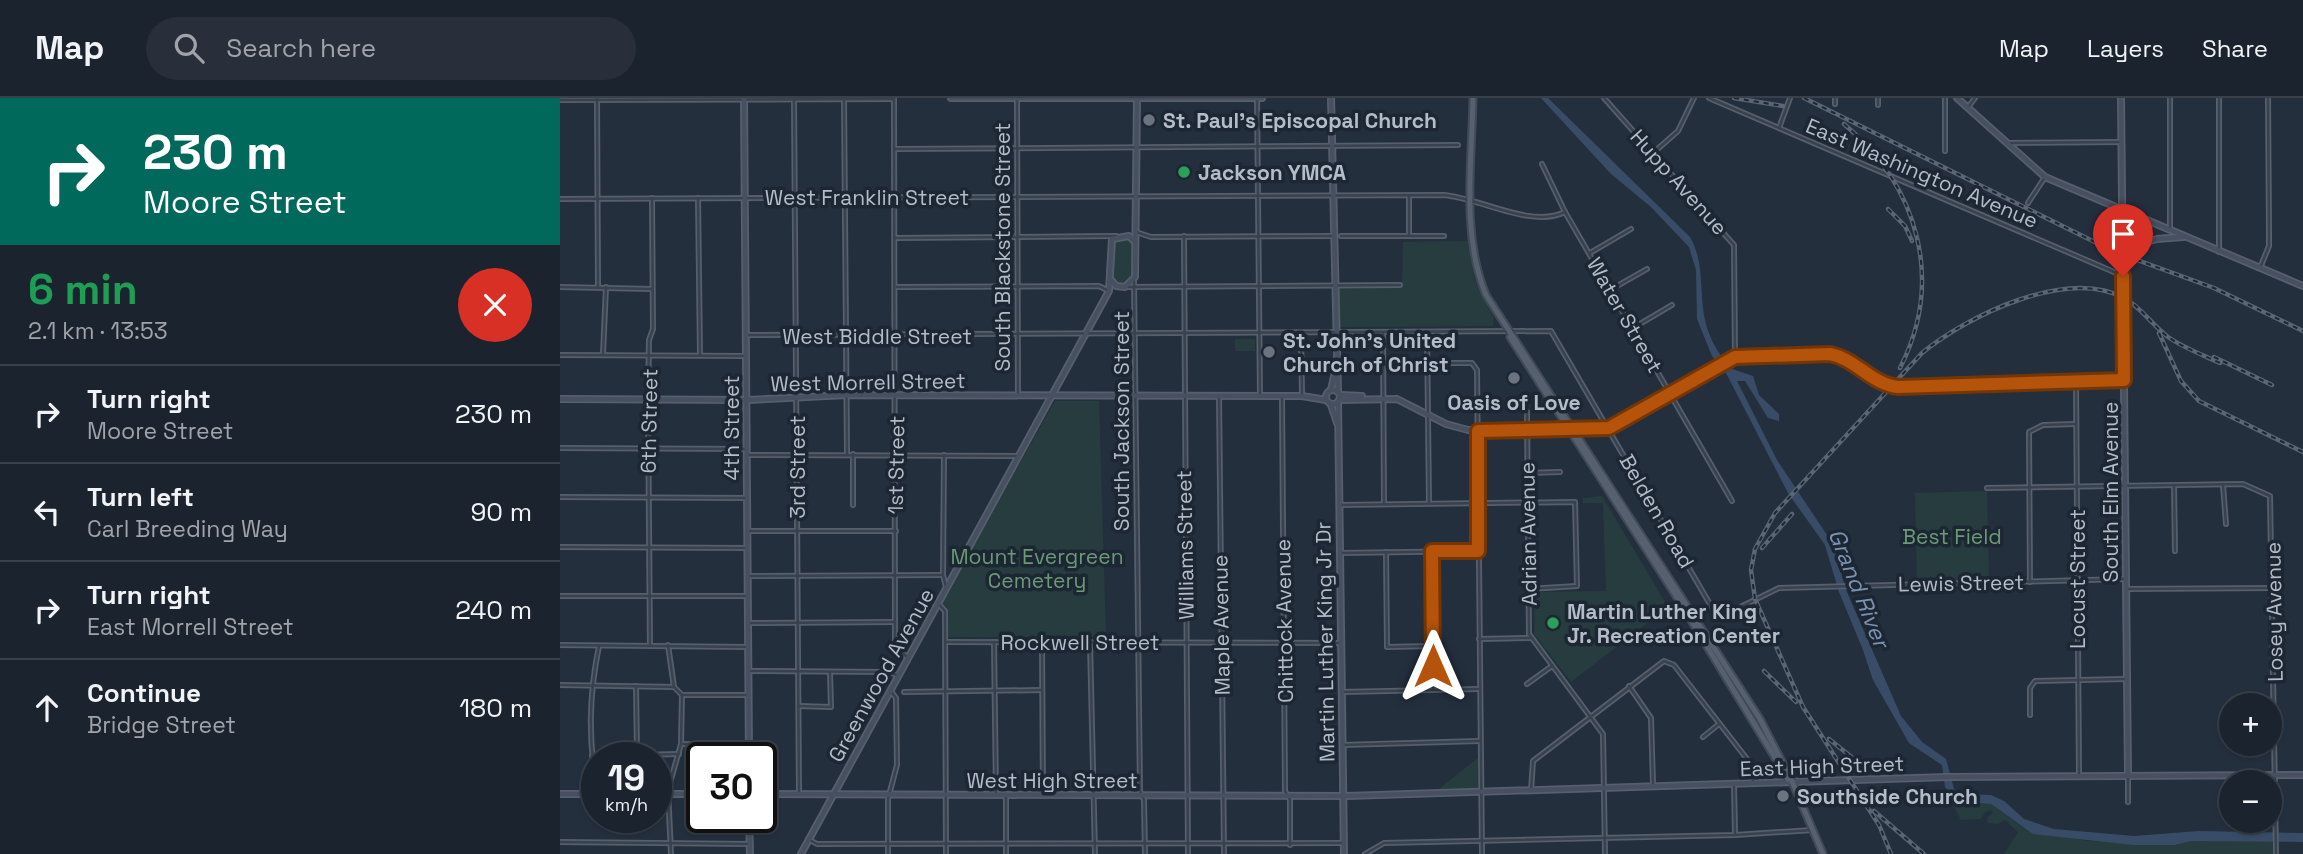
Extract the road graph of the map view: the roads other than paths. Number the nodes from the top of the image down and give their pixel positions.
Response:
1 (951, 98) edge
2 (1136, 98) edge
3 (1259, 98) edge
4 (1331, 98) edge
5 (1474, 98) edge
6 (1604, 98) edge
7 (1694, 98) edge
8 (1709, 98) edge
9 (1790, 98) edge
10 (1835, 98) edge
11 (1878, 98) edge
12 (1945, 98) edge
13 (1957, 98) edge
14 (1975, 98) edge
15 (2121, 98) edge
16 (2170, 98) edge
17 (2219, 98) edge
18 (2268, 98) edge
19 (597, 99) edge
20 (744, 99) edge
21 (794, 99) edge
22 (844, 99) edge
23 (894, 99) edge
24 (1017, 99) edge
25 (560, 100) edge
26 (1835, 104) dead end
27 (1878, 105) dead end
28 (1967, 108) junction
29 (1779, 128) junction
30 (2121, 142) junction
31 (2007, 144) junction
32 (1458, 145) dead end
33 (1332, 147) junction
34 (1137, 148) junction
35 (1258, 148) junction
36 (895, 149) junction
37 (1017, 149) junction
38 (1945, 151) dead end
39 (1653, 153) junction
40 (1542, 164) dead end
41 (2045, 177) junction
42 (1333, 195) junction
43 (1409, 195) junction
44 (1259, 196) junction
45 (745, 197) junction
46 (1137, 197) junction
47 (597, 198) junction
48 (652, 198) junction
49 (698, 198) junction
50 (795, 198) junction
51 (845, 198) junction
52 (896, 198) junction
53 (1017, 198) junction
54 (560, 199) edge
55 (1472, 201) junction
56 (2028, 203) dead end
57 (2121, 210) junction
58 (1565, 212) junction
59 (1631, 229) dead end
60 (2170, 230) junction
61 (1136, 232) junction
62 (1409, 235) junction
63 (1129, 236) junction
64 (1184, 236) junction
65 (1259, 236) junction
66 (1334, 236) junction
67 (1341, 236) dead end
68 (1444, 236) dead end
69 (1017, 237) junction
70 (2185, 237) junction
71 (895, 238) junction
72 (1110, 239) junction
73 (1135, 242) junction
74 (2122, 249) junction
75 (2219, 252) junction
76 (1590, 253) junction
77 (1647, 269) dead end
78 (2260, 269) junction
79 (2123, 276) junction
80 (1112, 280) junction
81 (1134, 280) junction
82 (1184, 285) junction
83 (1259, 285) junction
84 (1335, 285) junction
85 (1400, 285) dead end
86 (1018, 286) junction
87 (2303, 286) edge
88 (560, 287) edge
89 (598, 287) junction
90 (606, 287) junction
91 (896, 287) junction
92 (1122, 287) junction
93 (652, 289) junction
94 (1136, 289) junction
95 (1611, 290) junction
96 (1109, 291) junction
97 (1672, 305) dead end
98 (1633, 328) junction
99 (1508, 332) junction
100 (1553, 332) joint
101 (1427, 333) junction
102 (1336, 334) junction
103 (1383, 334) junction
104 (746, 335) junction
105 (1136, 335) junction
106 (1183, 335) junction
107 (1259, 335) junction
108 (1301, 335) junction
109 (796, 336) junction
110 (846, 336) junction
111 (897, 336) junction
112 (1018, 336) junction
113 (1085, 336) junction
114 (560, 355) edge
115 (603, 355) junction
116 (699, 355) junction
117 (650, 356) junction
118 (746, 356) junction
119 (1735, 357) junction
120 (1337, 363) junction
121 (1428, 363) junction
122 (2124, 380) junction
123 (2076, 382) junction
124 (1670, 394) junction
125 (846, 395) junction
126 (897, 395) junction
127 (1018, 396) junction
128 (1053, 396) junction
129 (1136, 396) junction
130 (1184, 396) junction
131 (1219, 396) junction
132 (1260, 396) junction
133 (1282, 396) junction
134 (796, 397) junction
135 (1304, 397) junction
136 (1328, 397) junction
137 (1338, 397) junction
138 (1382, 398) junction
139 (560, 399) edge
140 (649, 400) junction
141 (747, 400) junction
142 (1527, 412) dead end
143 (1428, 414) junction
144 (2075, 424) junction
145 (1609, 428) junction
146 (1338, 430) junction
147 (1527, 430) junction
148 (1571, 430) junction
149 (1478, 431) junction
150 (560, 448) edge
151 (648, 448) junction
152 (747, 452) junction
153 (797, 454) junction
154 (847, 454) junction
155 (853, 454) junction
156 (896, 454) junction
157 (944, 455) junction
158 (1019, 456) junction
159 (1560, 472) dead end
160 (1527, 473) junction
161 (2126, 485) junction
162 (2174, 485) junction
163 (2223, 485) junction
164 (2077, 486) junction
165 (1987, 488) dead end
166 (2029, 488) junction
167 (560, 497) edge
168 (648, 498) junction
169 (747, 498) junction
170 (1731, 500) dead end
171 (1527, 501) junction
172 (1478, 502) junction
173 (1429, 503) junction
174 (1384, 504) junction
175 (853, 505) dead end
176 (1339, 505) junction
177 (2226, 524) dead end
178 (747, 531) junction
179 (797, 531) junction
180 (896, 531) junction
181 (560, 547) edge
182 (649, 547) junction
183 (748, 548) junction
184 (1432, 551) junction
185 (1478, 551) junction
186 (2175, 551) dead end
187 (1386, 552) junction
188 (1340, 553) junction
189 (797, 575) junction
190 (895, 575) junction
191 (943, 575) junction
192 (747, 576) junction
193 (2126, 579) junction
194 (2078, 580) junction
195 (2030, 582) junction
196 (946, 587) junction
197 (2274, 588) junction
198 (1528, 589) junction
199 (2126, 589) junction
200 (560, 596) edge
201 (649, 596) junction
202 (748, 596) junction
203 (938, 603) junction
204 (1718, 618) joint
205 (797, 622) junction
206 (895, 622) junction
207 (748, 623) junction
208 (1530, 638) junction
209 (1479, 639) junction
210 (945, 642) junction
211 (994, 642) junction
212 (1042, 642) junction
213 (1090, 642) junction
214 (1138, 642) junction
215 (1186, 643) junction
216 (1221, 643) junction
217 (1284, 643) junction
218 (1341, 643) junction
219 (560, 645) edge
220 (668, 645) junction
221 (598, 646) junction
222 (650, 646) junction
223 (1433, 646) junction
224 (748, 647) junction
225 (908, 657) junction
226 (1552, 666) junction
227 (749, 671) junction
228 (798, 671) junction
229 (830, 671) junction
230 (897, 675) junction
231 (2078, 679) junction
232 (2126, 679) junction
233 (591, 684) junction
234 (1527, 684) dead end
235 (560, 685) edge
236 (636, 686) junction
237 (1629, 686) junction
238 (674, 687) junction
239 (994, 689) junction
240 (1479, 689) junction
241 (890, 690) junction
242 (946, 690) junction
243 (1042, 690) junction
244 (1433, 690) junction
245 (904, 691) dead end
246 (1342, 692) junction
247 (682, 695) junction
248 (749, 695) junction
249 (799, 706) junction
250 (2029, 715) dead end
251 (1591, 717) junction
252 (1719, 724) junction
253 (1703, 737) dead end
254 (1480, 741) junction
255 (591, 742) edge
256 (636, 742) edge
257 (749, 742) edge
258 (681, 744) junction
259 (686, 744) edge
260 (1342, 745) junction
261 (672, 754) edge
262 (679, 754) junction
263 (2277, 770) edge
264 (2127, 774) junction
265 (2079, 775) junction
266 (2219, 775) edge
267 (2282, 775) edge
268 (2303, 775) edge
269 (672, 776) edge
270 (1792, 784) junction
271 (1734, 785) junction
272 (1752, 785) junction
273 (1653, 788) junction
274 (1604, 789) junction
275 (1531, 791) junction
276 (1481, 792) junction
277 (560, 794) edge
278 (581, 794) edge
279 (777, 794) edge
280 (799, 794) junction
281 (833, 795) junction
282 (889, 795) junction
283 (946, 795) junction
284 (996, 795) junction
285 (1006, 796) junction
286 (1044, 796) junction
287 (1093, 796) junction
288 (1142, 796) junction
289 (1188, 796) junction
290 (1223, 796) junction
291 (1287, 796) junction
292 (1342, 796) junction
293 (2128, 802) dead end
294 (1813, 829) junction
295 (671, 833) edge
296 (750, 833) edge
297 (2276, 833) edge
298 (1735, 835) junction
299 (1605, 838) junction
300 (808, 839) junction
301 (1482, 841) junction
302 (560, 842) edge
303 (671, 843) junction
304 (1343, 843) junction
305 (750, 844) junction
306 (888, 844) junction
307 (946, 844) junction
308 (1006, 845) junction
309 (1095, 845) junction
310 (1144, 845) junction
311 (1188, 845) junction
312 (1223, 845) junction
313 (1290, 845) junction
314 (671, 854) edge
315 (750, 854) edge
316 (801, 854) edge
317 (888, 854) edge
318 (946, 854) edge
319 (1006, 854) edge
320 (1095, 854) edge
321 (1144, 854) edge
322 (1188, 854) edge
323 (1224, 854) edge
324 (1344, 854) edge
325 (1365, 854) edge
326 (1482, 854) edge
327 (1605, 854) edge
328 (1823, 854) edge
329 (2276, 854) edge

1 - 24 street
2 - 3 street
2 - 24 street
2 - 34 street, South Jackson Street
3 - 35 street
4 - 33 street, Martin Luther King Jr Dr
5 - 55 main road
6 - 39 street, Hupp Avenue
7 - 39 street
8 - 29 street, East Washington Avenue
9 - 29 street
10 - 26 street
11 - 27 street
12 - 38 street
13 - 28 street
14 - 28 street
15 - 30 street, South Elm Avenue
16 - 60 street
17 - 75 street
18 - 78 street
19 - 20 street
19 - 25 street
19 - 47 street
20 - 21 street
20 - 45 street, 4th Street
21 - 22 street
21 - 50 street, 3rd Street
22 - 23 street
22 - 51 street
23 - 36 street, 1st Street
24 - 37 street, South Blackstone Street
28 - 31 street
29 - 79 street, East Washington Avenue
30 - 31 street
30 - 57 street, South Elm Avenue
31 - 41 street
32 - 33 street
33 - 35 street
33 - 42 street, Martin Luther King Jr Dr
34 - 35 street
34 - 37 street
34 - 46 street, South Jackson Street
35 - 44 street
36 - 37 street
36 - 52 street, 1st Street
37 - 53 street, South Blackstone Street
39 - 119 street, Hupp Avenue
40 - 58 street, Water Street
41 - 56 street
41 - 57 street
42 - 43 street, West Franklin Street
42 - 44 street, West Franklin Street
42 - 66 street, Martin Luther King Jr Dr
43 - 55 street, West Franklin Street
43 - 62 street
44 - 46 street, West Franklin Street
44 - 65 street
45 - 49 street, West Franklin Street
45 - 50 street, West Franklin Street
45 - 104 street, 4th Street
46 - 53 street, West Franklin Street
46 - 61 street, South Jackson Street
47 - 48 street, West Franklin Street
47 - 54 street, West Franklin Street
47 - 89 street
48 - 49 street, West Franklin Street
48 - 93 street, 6th Street
49 - 116 street
50 - 51 street, West Franklin Street
50 - 109 street, 3rd Street
51 - 52 street, West Franklin Street
51 - 110 street
52 - 53 street, West Franklin Street
52 - 71 street, 1st Street
53 - 69 street, South Blackstone Street
55 - 58 street, West Franklin Street
55 - 99 main road
57 - 60 street
57 - 74 street, South Elm Avenue
58 - 76 street, Water Street
59 - 76 street
60 - 70 street
61 - 63 street
61 - 64 street
61 - 73 street, South Jackson Street
62 - 67 street
62 - 68 street
63 - 72 street
63 - 73 street
64 - 65 street
64 - 82 street, Williams Street
65 - 66 street
65 - 83 street
66 - 84 street, Martin Luther King Jr Dr
69 - 71 street
69 - 72 street
69 - 86 street, South Blackstone Street
70 - 74 street
70 - 75 street
71 - 91 street, 1st Street
72 - 80 street, Greenwood Avenue
73 - 81 street, South Jackson Street
74 - 79 street, South Elm Avenue
75 - 78 street
76 - 95 street, Water Street
77 - 95 street
78 - 87 street
79 - 122 street, South Elm Avenue
80 - 92 street
80 - 96 street, Greenwood Avenue
81 - 92 street, South Jackson Street
81 - 94 street, South Jackson Street
82 - 83 street
82 - 94 street
82 - 106 street, Williams Street
83 - 84 street
83 - 107 street
84 - 85 street
84 - 102 street, Martin Luther King Jr Dr
86 - 91 street
86 - 96 street
86 - 112 street, South Blackstone Street
88 - 89 street
89 - 90 street
90 - 93 street
90 - 115 street
91 - 111 street, 1st Street
92 - 94 street
92 - 96 street, South Jackson Street
93 - 117 street, 6th Street
94 - 105 street, South Jackson Street
95 - 98 street, Water Street
96 - 113 street, Greenwood Avenue
97 - 98 street
98 - 124 street, Water Street
99 - 100 street, West Biddle Street
99 - 101 street, West Biddle Street
99 - 148 main road
100 - 145 street, Belden Road
101 - 103 street, West Biddle Street
101 - 121 street
102 - 103 street, West Biddle Street
102 - 108 street, West Biddle Street
102 - 120 street, Martin Luther King Jr Dr
103 - 138 street
104 - 109 street, West Biddle Street
104 - 118 street, 4th Street
105 - 106 street, West Biddle Street
105 - 113 street, West Biddle Street
105 - 129 street, South Jackson Street
106 - 107 street, West Biddle Street
106 - 130 street, Williams Street
107 - 108 street, West Biddle Street
107 - 132 street
108 - 135 street
109 - 110 street, West Biddle Street
109 - 134 street, 3rd Street
110 - 111 street, West Biddle Street
110 - 125 street
111 - 112 street, West Biddle Street
111 - 126 street, 1st Street
112 - 113 street, West Biddle Street
112 - 127 street, South Blackstone Street
113 - 128 street, Greenwood Avenue
114 - 115 street
115 - 117 street
116 - 117 street
116 - 118 street
117 - 140 street, 6th Street
118 - 141 street, 4th Street
119 - 123 street
119 - 124 street
120 - 136 street, Martin Luther King Jr Dr
120 - 137 street, Martin Luther King Jr Dr
121 - 143 street
121 - 149 street
122 - 123 street
122 - 161 street, South Elm Avenue
123 - 144 street, Locust Street
124 - 145 street
124 - 170 street, Water Street
125 - 126 street, West Morrell Street
125 - 134 street, West Morrell Street
125 - 154 street
126 - 127 street, West Morrell Street
126 - 156 street, 1st Street
127 - 128 street, West Morrell Street
128 - 129 street, West Morrell Street
128 - 158 street, Greenwood Avenue
129 - 130 street, West Morrell Street
129 - 214 street, South Jackson Street
130 - 131 street, West Morrell Street
130 - 215 street, Williams Street
131 - 132 street, West Morrell Street
131 - 216 street, Maple Avenue
132 - 133 street, West Morrell Street
133 - 135 street, West Morrell Street
133 - 217 street, Chittock Avenue
134 - 141 street, West Morrell Street
134 - 153 street, 3rd Street
135 - 136 street, West Morrell Street
136 - 137 street, West Morrell Street
136 - 137 street
136 - 146 street, Martin Luther King Jr Dr
137 - 138 street
137 - 146 street, Martin Luther King Jr Dr
138 - 143 street
138 - 174 street
139 - 140 street, West Morrell Street
140 - 141 street, West Morrell Street
140 - 151 street, 6th Street
141 - 152 street, 4th Street
142 - 147 street, Adrian Avenue
143 - 149 street
143 - 173 street
144 - 164 street, Locust Street
144 - 166 street
145 - 148 street
145 - 204 street, Belden Road
146 - 176 street, Martin Luther King Jr Dr
147 - 148 street
147 - 149 street
147 - 160 street, Adrian Avenue
148 - 270 main road
149 - 172 street
150 - 151 street
151 - 152 street
151 - 168 street, 6th Street
152 - 153 street
152 - 169 street, 4th Street
153 - 154 street
153 - 179 street, 3rd Street
154 - 155 street
155 - 156 street
155 - 175 street
156 - 157 street
156 - 180 street, 1st Street
157 - 158 street
157 - 191 street
158 - 196 street, Greenwood Avenue
159 - 160 street
160 - 171 street, Adrian Avenue
161 - 162 street
161 - 164 street
161 - 193 street, South Elm Avenue
162 - 163 street
162 - 186 street
163 - 177 street
163 - 197 street, Losey Avenue
164 - 166 street
164 - 194 street, Locust Street
165 - 166 street
166 - 195 street
167 - 168 street
168 - 169 street
168 - 182 street, 6th Street
169 - 178 street, 4th Street
171 - 172 street
171 - 198 street, Adrian Avenue
171 - 198 street
172 - 173 street
172 - 185 street
173 - 174 street
174 - 176 street
176 - 188 street, Martin Luther King Jr Dr
178 - 179 street
178 - 183 street, 4th Street
179 - 180 street
179 - 189 street, 3rd Street
180 - 190 street, 1st Street
181 - 182 street
182 - 183 street
182 - 201 street, 6th Street
183 - 192 street, 4th Street
184 - 185 street
184 - 187 street
184 - 223 street
185 - 209 street
187 - 188 street
187 - 223 street
188 - 218 street, Martin Luther King Jr Dr
189 - 190 street
189 - 192 street
189 - 205 street, 3rd Street
190 - 191 street
190 - 206 street, 1st Street
191 - 196 street
192 - 202 street, 4th Street
193 - 194 street, Lewis Street
193 - 199 street, South Elm Avenue
194 - 195 street, Lewis Street
194 - 231 street, Locust Street
195 - 204 street, Lewis Street
196 - 203 street, Greenwood Avenue
197 - 199 street
197 - 263 street, Losey Avenue
198 - 208 street, Adrian Avenue
199 - 232 street, South Elm Avenue
200 - 201 street
201 - 202 street
201 - 222 street, 6th Street
202 - 207 street, 4th Street
203 - 210 street
203 - 225 street, Greenwood Avenue
205 - 206 street
205 - 207 street
205 - 228 street, 3rd Street
206 - 225 street, 1st Street
207 - 224 street, 4th Street
208 - 209 street
208 - 226 street
209 - 240 street
210 - 211 street, Rockwell Street
210 - 242 street
211 - 212 street, Rockwell Street
211 - 239 street
212 - 213 street, Rockwell Street
212 - 243 street
213 - 214 street, Rockwell Street
213 - 287 street
214 - 215 street, Rockwell Street
214 - 288 street, South Jackson Street
215 - 216 street, Rockwell Street
215 - 289 street, Williams Street
216 - 217 street, Rockwell Street
216 - 290 street, Maple Avenue
217 - 218 street, Rockwell Street
217 - 291 street, Chittock Avenue
218 - 246 street, Martin Luther King Jr Dr
219 - 221 street
220 - 222 street
220 - 224 street
220 - 238 street
221 - 222 street
221 - 233 street
223 - 244 street
224 - 227 street, 4th Street
225 - 230 street, Greenwood Avenue
226 - 234 street
226 - 251 street
227 - 228 street
227 - 248 street, 4th Street
228 - 229 street
228 - 249 street, 3rd Street
229 - 230 street
229 - 249 street
230 - 241 street, Greenwood Avenue
231 - 232 street
231 - 250 street
231 - 265 street, Locust Street
232 - 264 street, South Elm Avenue
233 - 235 street
233 - 236 street
233 - 255 street
236 - 238 street
236 - 256 street
237 - 251 street
237 - 252 street
237 - 273 street
238 - 247 street
239 - 242 street
239 - 243 street
239 - 284 street
240 - 244 street
240 - 254 street
241 - 281 street, Greenwood Avenue
241 - 282 street
242 - 245 street
242 - 283 street
243 - 286 street
244 - 246 street
246 - 260 street, Martin Luther King Jr Dr
247 - 248 street
247 - 258 street
248 - 257 street, 4th Street
249 - 280 street, 3rd Street
251 - 274 street
251 - 275 street
252 - 253 street
252 - 272 street
254 - 260 street
254 - 276 street
258 - 259 street
258 - 262 street
260 - 292 street, Martin Luther King Jr Dr
261 - 262 street
262 - 269 street
264 - 265 street, East High Street
264 - 266 street, East High Street
264 - 293 street, South Elm Avenue
265 - 270 street, East High Street
267 - 268 street, East High Street
270 - 272 street, East High Street
270 - 294 main road
271 - 272 street, East High Street
271 - 273 street, East High Street
271 - 298 street
273 - 274 street, East High Street
274 - 275 street, East High Street
274 - 299 street
275 - 276 street, East High Street
276 - 292 street, East High Street
276 - 301 street
277 - 278 street
279 - 280 street, West High Street
280 - 281 street, West High Street
281 - 282 street, West High Street
281 - 300 street, Greenwood Avenue
282 - 283 street, West High Street
282 - 306 street
283 - 284 street, West High Street
283 - 307 street
284 - 285 street, West High Street
285 - 286 street, West High Street
285 - 308 street
286 - 287 street, West High Street
287 - 288 street, West High Street
287 - 309 street
288 - 289 street, West High Street
288 - 310 street, South Jackson Street
289 - 290 street, West High Street
289 - 311 street, Williams Street
290 - 291 street, West High Street
290 - 312 street, Maple Avenue
291 - 292 street, West High Street
291 - 313 street, Chittock Avenue
292 - 304 street, Martin Luther King Jr Dr
294 - 298 street
294 - 328 main road
295 - 303 street
296 - 305 street
297 - 329 street, Losey Avenue
298 - 299 street
299 - 301 street
299 - 327 street
300 - 306 street
300 - 316 street, Greenwood Avenue
301 - 325 street
301 - 326 street
302 - 303 street
303 - 305 street
303 - 314 street
304 - 313 street
304 - 324 street, Martin Luther King Jr Dr
305 - 315 street
306 - 307 street
306 - 317 street
307 - 308 street
307 - 318 street
308 - 309 street
308 - 319 street
309 - 310 street
309 - 320 street
310 - 311 street
310 - 321 street, South Jackson Street
311 - 312 street
311 - 322 street, Williams Street
312 - 313 street
312 - 323 street, Maple Avenue

